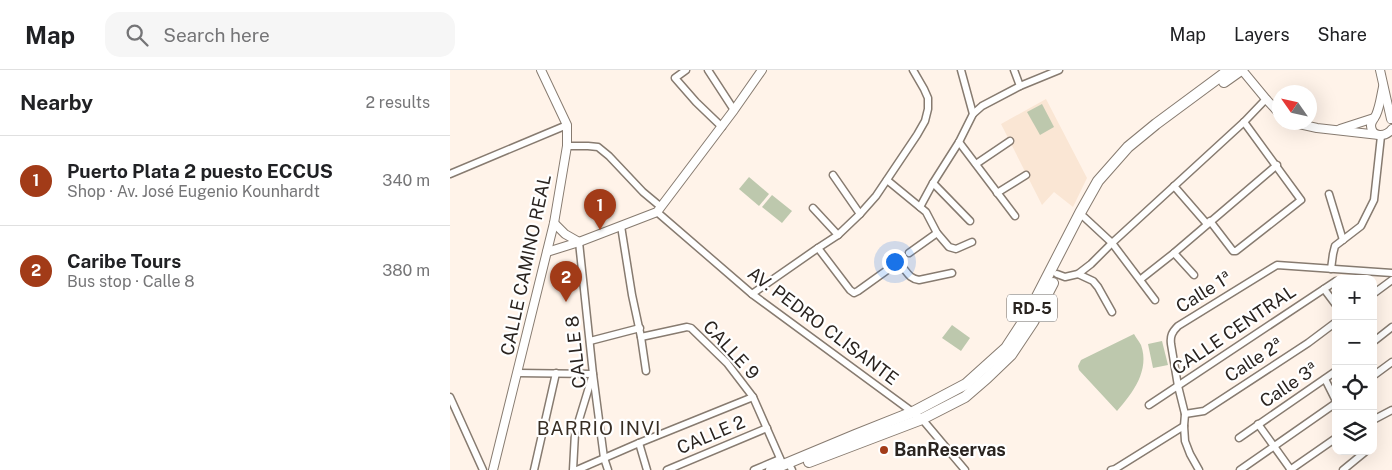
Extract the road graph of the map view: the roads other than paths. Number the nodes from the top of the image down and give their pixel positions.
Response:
1 (542, 70) edge
2 (686, 70) edge
3 (708, 70) edge
4 (762, 70) edge
5 (913, 70) edge
6 (961, 70) edge
7 (1014, 70) edge
8 (1058, 70) edge
9 (1229, 70) edge
10 (1242, 70) edge
11 (1380, 70) edge
12 (1020, 86) junction
13 (1384, 87) junction
14 (1266, 99) junction
15 (1272, 105) edge
16 (734, 110) junction
17 (973, 114) junction
18 (1375, 117) junction
19 (1392, 119) edge
20 (1244, 122) junction
21 (567, 126) junction
22 (722, 127) junction
23 (1317, 127) edge
24 (1392, 129) edge
25 (1335, 130) junction
26 (1381, 136) junction
27 (1392, 138) edge
28 (1010, 141) dead end
29 (958, 142) junction
30 (567, 146) junction
31 (976, 164) junction
32 (1276, 165) junction
33 (450, 174) edge
34 (833, 175) dead end
35 (1026, 175) dead end
36 (887, 180) junction
37 (933, 183) junction
38 (1174, 186) junction
39 (997, 193) junction
40 (1329, 194) dead end
41 (920, 207) junction
42 (813, 208) dead end
43 (659, 209) junction
44 (860, 214) junction
45 (1015, 216) dead end
46 (1084, 217) junction
47 (970, 222) dead end
48 (554, 223) junction
49 (1209, 223) junction
50 (621, 226) junction
51 (937, 233) junction
52 (838, 235) junction
53 (1343, 240) junction
54 (579, 242) junction
55 (972, 242) dead end
56 (1112, 243) junction
57 (818, 248) junction
58 (547, 252) junction
59 (909, 253) dead end
60 (1174, 253) junction
61 (1331, 269) junction
62 (1350, 271) junction
63 (952, 273) dead end
64 (1392, 273) edge
65 (1057, 274) junction
66 (1078, 274) junction
67 (1194, 275) dead end
68 (1344, 275) edge
69 (1141, 279) junction
70 (1392, 280) edge
71 (1332, 283) edge
72 (1324, 289) junction
73 (1377, 291) edge
74 (752, 294) junction
75 (1155, 300) dead end
76 (1332, 300) edge
77 (1112, 312) dead end
78 (1332, 325) edge
79 (1392, 327) edge
80 (640, 328) junction
81 (641, 337) junction
82 (1377, 339) edge
83 (590, 341) junction
84 (1392, 362) edge
85 (646, 371) dead end
86 (518, 373) junction
87 (1377, 373) edge
88 (556, 374) junction
89 (593, 374) junction
90 (1332, 374) edge
91 (1325, 379) junction
92 (1178, 386) junction
93 (1332, 394) edge
94 (450, 397) edge
95 (753, 397) junction
96 (1149, 405) dead end
97 (1332, 405) edge
98 (1392, 410) edge
99 (914, 412) junction
100 (1185, 414) junction
101 (1377, 418) edge
102 (922, 419) junction
103 (1258, 424) junction
104 (1184, 426) junction
105 (767, 428) junction
106 (1239, 438) dead end
107 (1332, 441) edge
108 (639, 443) junction
109 (1274, 445) junction
110 (1361, 455) edge
111 (604, 458) junction
112 (787, 466) edge
113 (482, 470) edge
114 (493, 470) edge
115 (534, 470) edge
116 (575, 470) edge
117 (608, 470) edge
118 (647, 470) edge
119 (667, 470) edge
120 (754, 470) edge
121 (771, 470) edge
122 (965, 470) edge
123 (1111, 470) edge
124 (1198, 470) edge
125 (1240, 470) edge
126 (1290, 470) edge
127 (1343, 470) edge

1 - 21 street, CALLE CAMINO REAL
2 - 22 street
3 - 16 street
4 - 16 street
5 - 36 street
6 - 17 street
7 - 12 street
8 - 12 street
9 - 99 main road, RD-5
10 - 14 street
10 - 46 main road, RD-5
11 - 13 street
12 - 17 street
13 - 18 street
13 - 19 street
14 - 15 street
14 - 20 street
16 - 22 street
17 - 29 street
18 - 19 street
18 - 25 street
18 - 26 street
20 - 32 street
20 - 38 street
21 - 30 street, CALLE CAMINO REAL
21 - 33 street
22 - 43 street
23 - 25 street
24 - 26 street
25 - 26 street
26 - 27 street
26 - 53 street
28 - 31 street
29 - 31 street
29 - 37 street
30 - 43 street, AV. PEDRO CLISANTE
30 - 48 street, CALLE CAMINO REAL
31 - 39 street
32 - 49 street
32 - 49 street
34 - 44 street
35 - 39 street
36 - 41 street
36 - 44 street
37 - 41 street
37 - 47 street
38 - 49 street
38 - 56 street
39 - 45 street
40 - 53 street
41 - 51 street
42 - 52 street
43 - 50 street
43 - 74 street, AV. PEDRO CLISANTE
44 - 52 street
46 - 56 street
46 - 65 main road, RD-5
48 - 54 street
48 - 58 street, CALLE CAMINO REAL
49 - 60 street
50 - 54 street
50 - 80 street
51 - 55 street
51 - 59 street
52 - 57 street
53 - 61 street
54 - 58 street
54 - 83 street, CALLE 8
56 - 66 street
56 - 69 street
57 - 63 street
57 - 74 street
58 - 86 street, CALLE CAMINO REAL
60 - 67 street
60 - 69 street
61 - 62 street, Calle 1ª
61 - 92 street, Calle 1ª
62 - 64 street, Calle 1ª
62 - 68 street, CALLE CENTRAL
65 - 66 street
65 - 102 main road, RD-5
66 - 77 street
69 - 75 street
70 - 73 street
71 - 72 street, CALLE CENTRAL
72 - 76 street
72 - 92 street, CALLE CENTRAL
74 - 99 street, AV. PEDRO CLISANTE
78 - 100 street, Calle 2ª
79 - 82 street
80 - 81 street
80 - 83 street
81 - 85 street
81 - 95 street, CALLE 9
83 - 89 street, CALLE 8
84 - 87 street
86 - 88 street
86 - 114 street, CALLE CAMINO REAL
88 - 89 street
88 - 115 street
89 - 111 street, CALLE 8
89 - 116 street
90 - 91 street, Calle 3ª
91 - 93 street
91 - 103 street, Calle 3ª
92 - 96 street, CALLE CENTRAL
92 - 100 street, Calle 1ª
94 - 113 street
95 - 105 street, CALLE 9
95 - 108 street
97 - 109 street
98 - 101 street
99 - 102 street, AV. PEDRO CLISANTE
99 - 112 main road, RD-5
100 - 104 street, Calle 1ª
102 - 112 main road, RD-5
102 - 122 street, AV. PEDRO CLISANTE
103 - 106 street, Calle 3ª
103 - 109 street
104 - 123 street
104 - 124 street, Calle 1ª
105 - 112 street, CALLE 9
105 - 119 street, CALLE 2
107 - 126 street
108 - 111 street
108 - 118 street
109 - 125 street
109 - 126 street
110 - 127 street
111 - 116 street
111 - 117 street, CALLE 8
112 - 120 street
112 - 121 main road, RD-5

